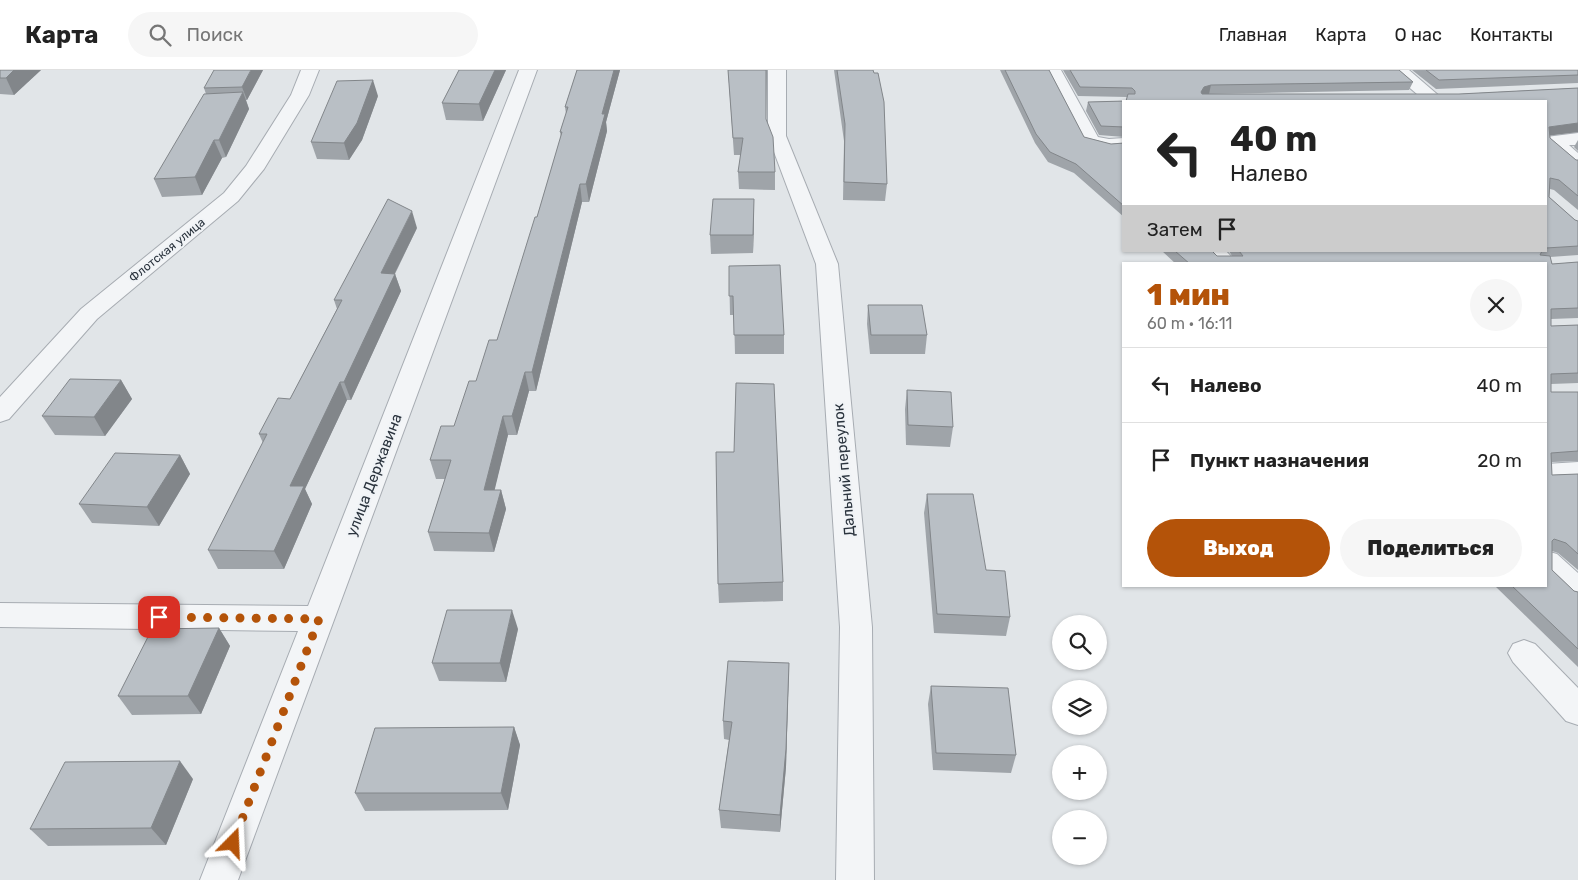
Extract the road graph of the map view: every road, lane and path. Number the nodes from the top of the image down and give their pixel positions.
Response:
1 (310, 70) edge
2 (528, 70) edge
3 (777, 70) edge
4 (1052, 70) edge
5 (1063, 70) edge
6 (1398, 70) edge
7 (1402, 97) edge
8 (1440, 98) edge
9 (1578, 139) edge
10 (1122, 144) edge
11 (1578, 163) edge
12 (1214, 252) edge
13 (1225, 262) edge
14 (4, 404) edge
15 (1578, 472) edge
16 (1547, 474) edge
17 (1560, 566) edge
18 (1578, 591) edge
19 (0, 615) edge
20 (319, 619) junction
21 (1524, 653) dead end
22 (1578, 711) edge
23 (219, 880) edge
24 (855, 880) edge

1 - 14 street, Флотская улица
2 - 20 street, улица Державина
3 - 24 street, Дальний переулок
4 - 5 street
4 - 10 street
6 - 8 street
7 - 8 street
9 - 11 street
12 - 13 street
15 - 16 street
17 - 18 street
19 - 20 street
20 - 23 street, улица Державина
21 - 22 street

